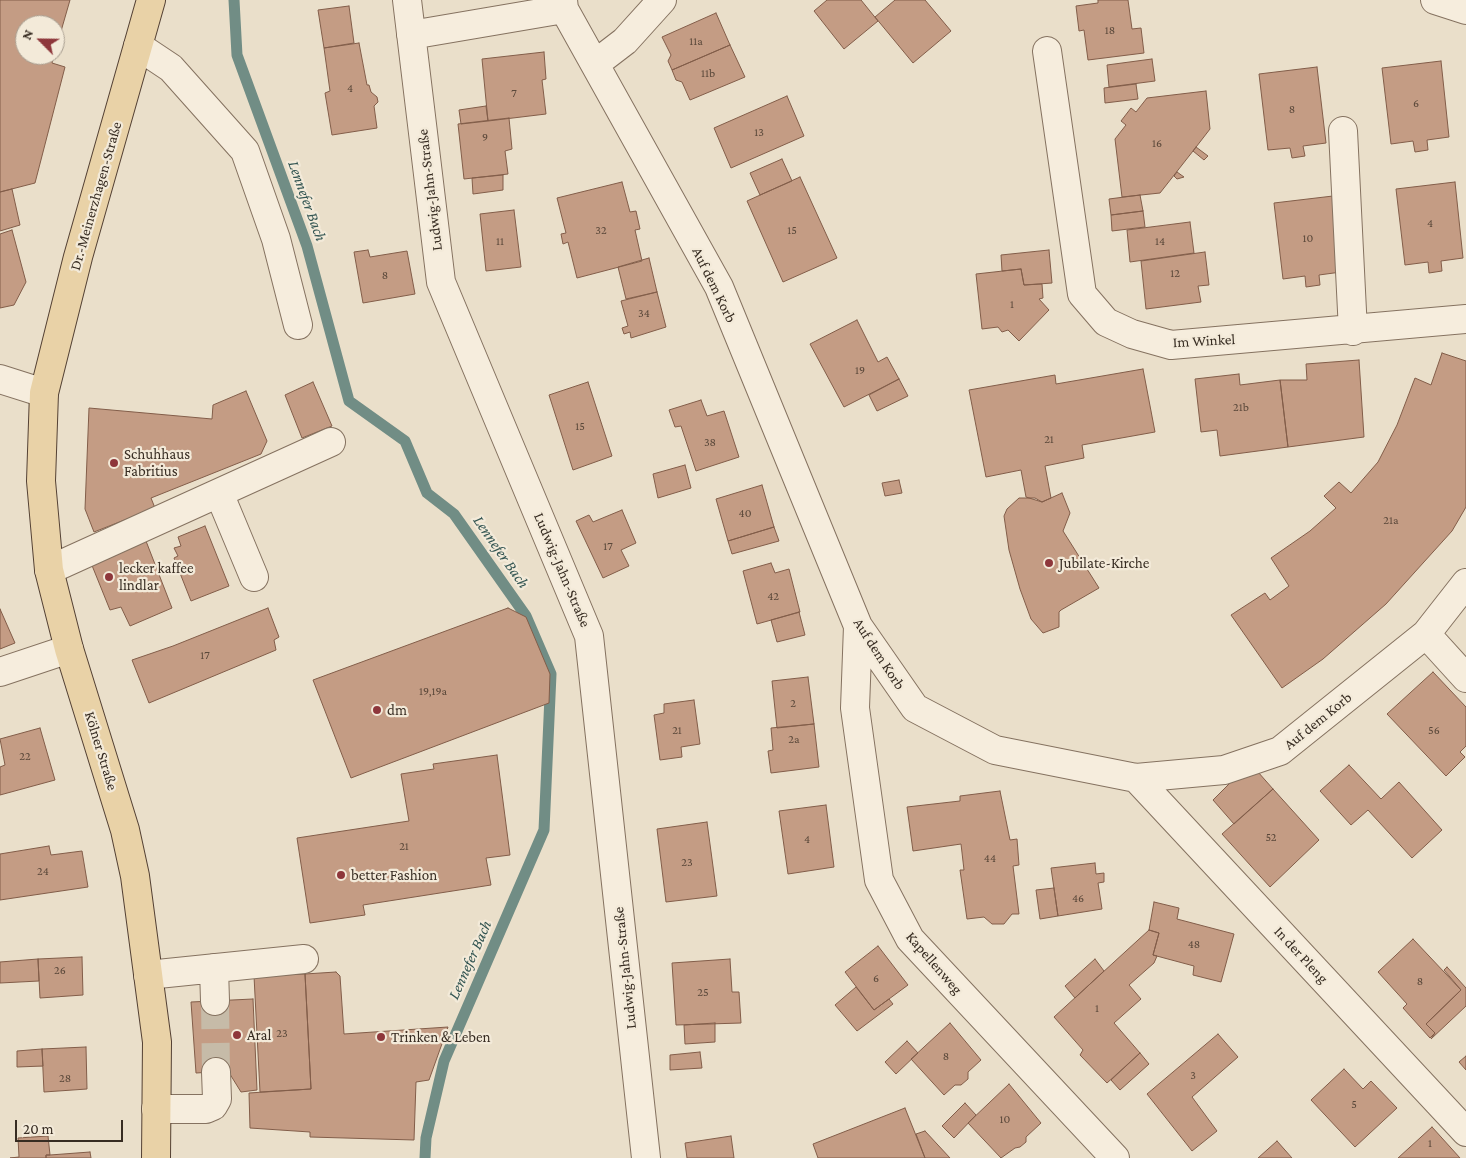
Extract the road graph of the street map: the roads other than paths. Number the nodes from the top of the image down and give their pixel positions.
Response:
1 (151, 0) edge
2 (406, 0) edge
3 (662, 0) edge
4 (1435, 0) edge
5 (564, 5) edge
6 (1466, 10) edge
7 (411, 35) junction
8 (138, 46) junction
9 (1048, 51) dead end
10 (595, 64) junction
11 (1342, 131) dead end
12 (1466, 319) edge
13 (298, 325) dead end
14 (1353, 331) junction
15 (0, 379) edge
16 (44, 393) junction
17 (331, 442) dead end
18 (219, 493) junction
19 (49, 570) junction
20 (254, 577) dead end
21 (1466, 583) edge
22 (858, 626) junction
23 (1426, 634) junction
24 (69, 649) junction
25 (0, 672) edge
26 (1466, 678) edge
27 (1136, 778) junction
28 (304, 959) dead end
29 (214, 968) junction
30 (148, 975) junction
31 (214, 1001) tunnel mouth
32 (216, 1072) tunnel mouth
33 (156, 1109) junction
34 (1466, 1132) edge
35 (156, 1158) edge
36 (646, 1158) edge
37 (1115, 1158) edge

1 - 8 main road, Dr.-Meinerzhagen-Straße
2 - 7 street, Ludwig-Jahn-Straße
3 - 10 street
4 - 6 street
5 - 7 street
5 - 10 street, Auf dem Korb
7 - 36 street, Ludwig-Jahn-Straße
8 - 13 street
8 - 16 main road, Dr.-Meinerzhagen-Straße
9 - 14 street, Im Winkel
10 - 22 street, Auf dem Korb
11 - 14 street
12 - 14 street, Im Winkel
15 - 16 street
16 - 19 main road, Kölner Straße
17 - 18 street
18 - 19 street
18 - 20 street
19 - 24 main road, Kölner Straße
21 - 23 street, Auf dem Korb
22 - 27 street, Auf dem Korb
22 - 37 street, Kapellenweg
23 - 26 street
23 - 27 street, Auf dem Korb
24 - 25 street
24 - 30 main road, Kölner Straße
27 - 34 street, In der Pleng
28 - 29 street
29 - 30 street
29 - 31 street
30 - 33 main road, Kölner Straße
32 - 33 street
33 - 35 main road, Kölner Straße

